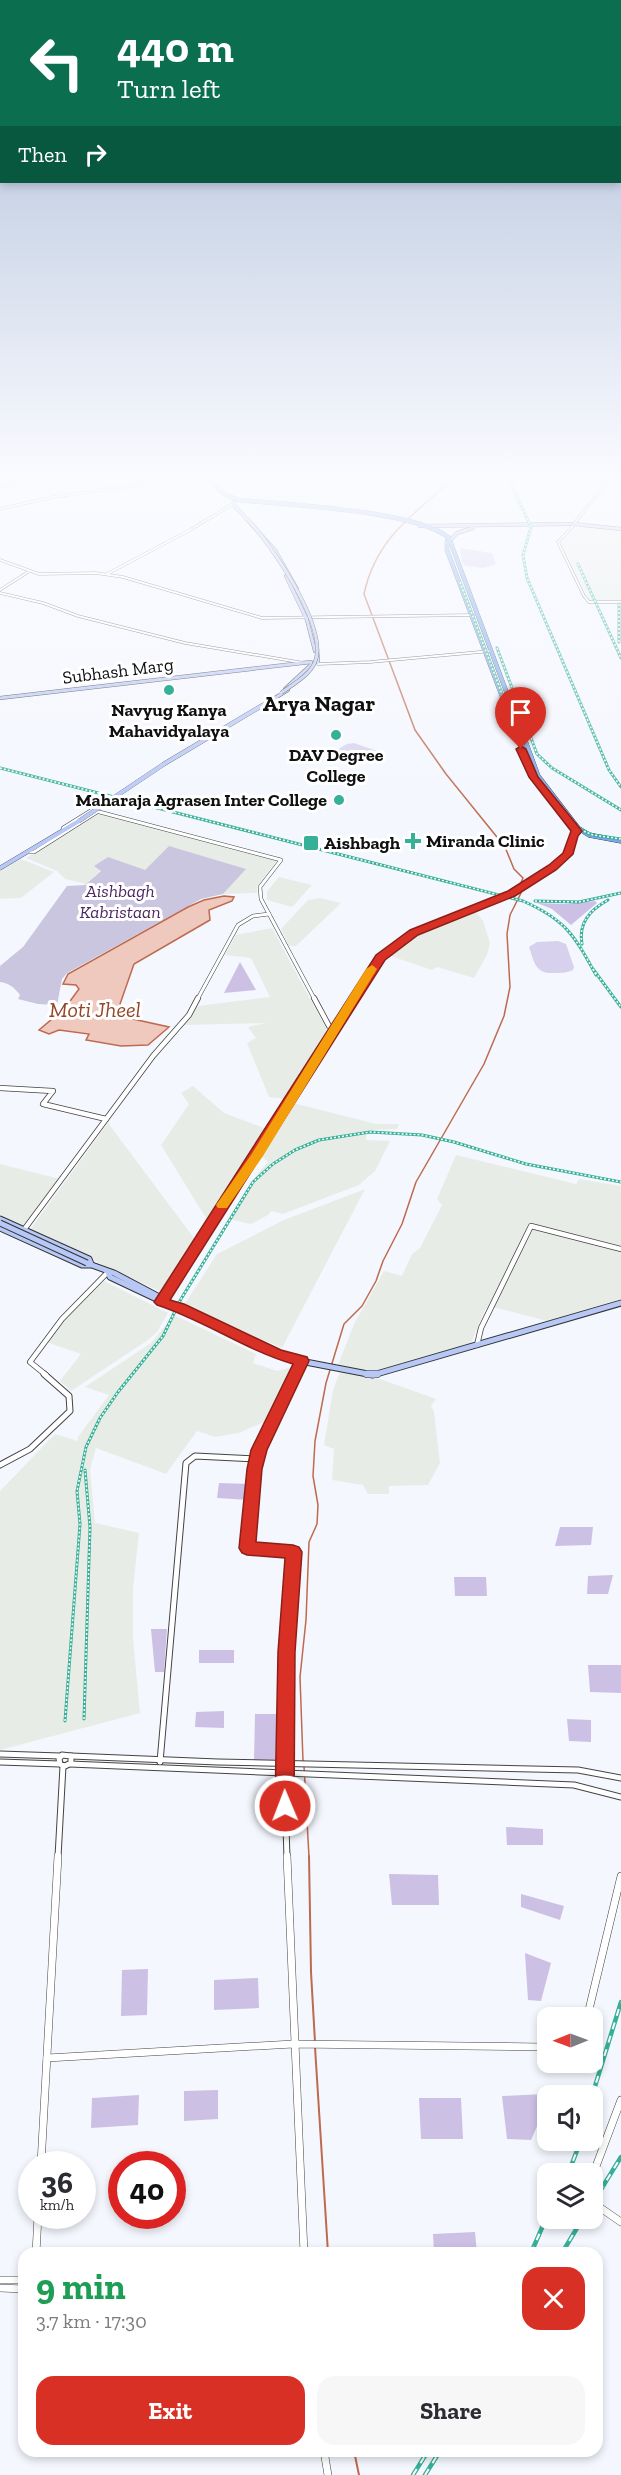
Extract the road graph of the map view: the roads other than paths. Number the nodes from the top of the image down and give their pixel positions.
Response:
1 (6, 594) edge
2 (180, 594) edge
3 (182, 594) edge
4 (295, 594) edge
5 (297, 594) edge
6 (466, 594) edge
7 (583, 594) edge
8 (621, 602) edge
9 (473, 612) junction
10 (465, 615) joint
11 (375, 616) junction
12 (308, 617) junction
13 (488, 650) junction
14 (479, 651) joint
15 (392, 660) junction
16 (288, 662) junction
17 (315, 663) junction
18 (64, 692) junction
19 (278, 695) junction
20 (0, 698) edge
21 (97, 812) junction
22 (579, 830) junction
23 (621, 842) edge
24 (31, 851) junction
25 (0, 868) edge
26 (269, 914) junction
27 (334, 1029) junction
28 (0, 1088) edge
29 (106, 1119) junction
30 (0, 1224) edge
31 (24, 1230) junction
32 (18, 1236) junction
33 (621, 1249) edge
34 (89, 1264) junction
35 (108, 1272) junction
36 (166, 1302) junction
37 (621, 1303) edge
38 (477, 1346) junction
39 (301, 1361) junction
40 (257, 1459) junction
41 (0, 1465) edge
42 (0, 1754) edge
43 (61, 1756) junction
44 (71, 1756) junction
45 (160, 1760) junction
46 (0, 1762) edge
47 (284, 1764) junction
48 (64, 1765) junction
49 (159, 1768) junction
50 (284, 1773) junction
51 (621, 1778) edge
52 (621, 1797) edge
53 (621, 1876) edge
54 (589, 2007) edge
55 (293, 2044) junction
56 (537, 2047) edge
57 (47, 2058) junction
58 (621, 2100) edge
59 (42, 2151) edge
60 (597, 2163) edge
61 (603, 2210) edge
62 (621, 2222) edge
63 (37, 2229) edge
64 (36, 2247) edge
65 (304, 2247) edge
66 (0, 2280) edge
67 (18, 2280) edge
68 (0, 2288) edge
69 (18, 2289) edge
70 (325, 2457) edge
71 (328, 2475) edge

1 - 16 street
2 - 12 street
3 - 12 street
4 - 12 main road
5 - 19 main road, bridge
6 - 9 main road
7 - 8 street
9 - 10 main road
9 - 11 street
9 - 13 main road
9 - 13 main road
10 - 11 street
11 - 12 street
12 - 17 main road
13 - 14 main road
13 - 15 street
13 - 22 main road
14 - 15 street
15 - 17 street
16 - 17 main road, Subhash Marg
16 - 18 main road, Subhash Marg
17 - 18 main road
17 - 19 main road
18 - 20 main road, Subhash Marg
19 - 24 main road, bridge
21 - 24 street
21 - 24 street
21 - 26 street
22 - 23 main road
22 - 27 street, bridge
24 - 25 main road
26 - 27 street
26 - 29 street
27 - 36 street
28 - 29 street
29 - 31 street
30 - 31 main road
30 - 32 main road
30 - 34 main road, bridge
31 - 32 street
31 - 34 main road
32 - 34 main road
33 - 38 street
34 - 35 main road
35 - 36 main road
35 - 41 street
36 - 39 main road
37 - 38 main road
38 - 39 main road
39 - 40 street
40 - 45 street
40 - 47 street
42 - 43 street
43 - 44 street
43 - 48 street
44 - 45 street
44 - 48 street
45 - 47 street
45 - 49 street
46 - 48 street
47 - 50 street
47 - 51 street
48 - 49 street
48 - 57 street
49 - 50 street
50 - 52 street
50 - 55 street
53 - 54 street
55 - 56 street
55 - 57 street
55 - 65 street
57 - 59 street
58 - 60 street
61 - 62 street
63 - 64 street
66 - 67 street
68 - 69 street
70 - 71 street

